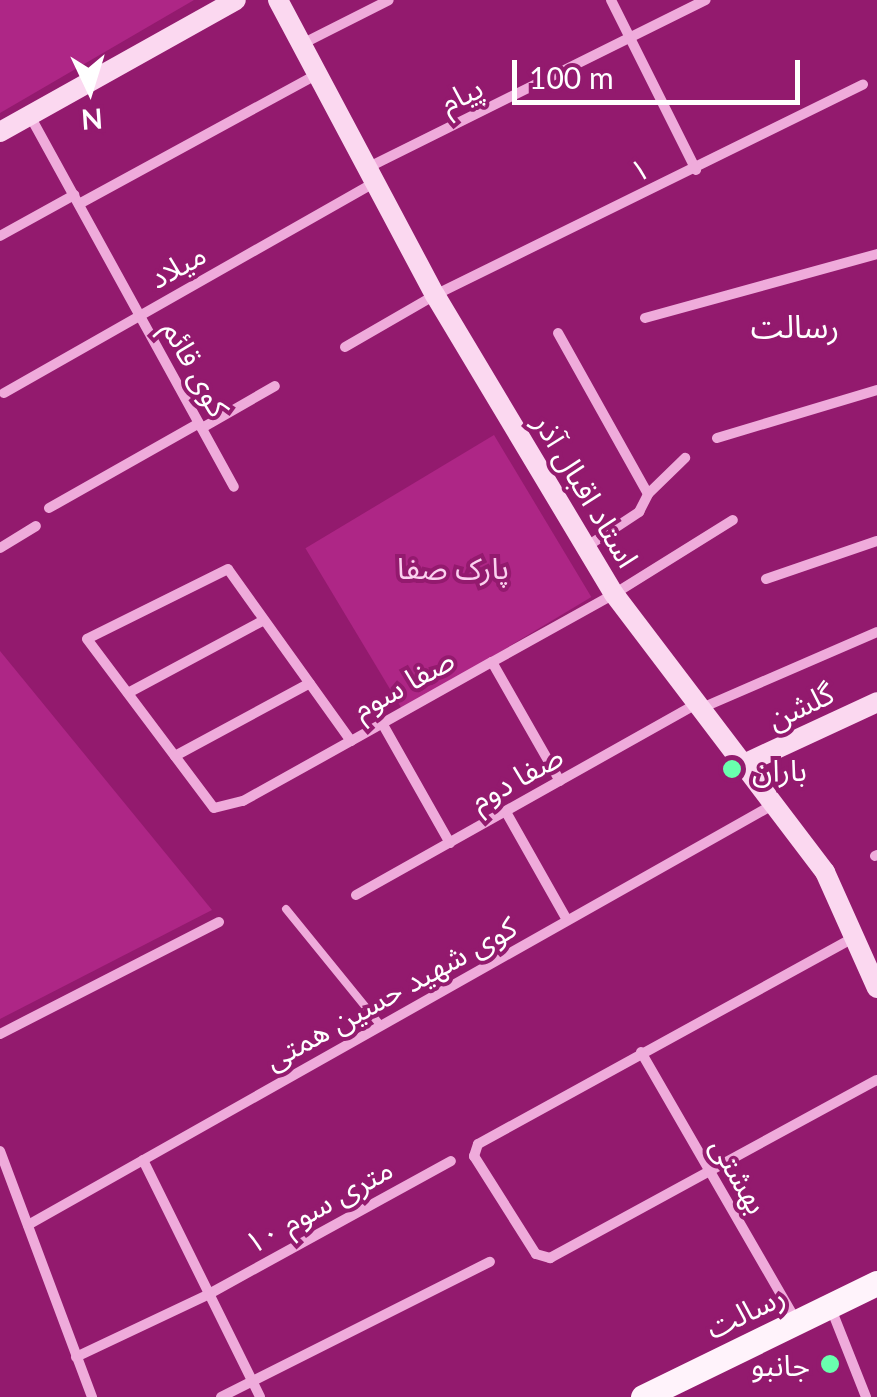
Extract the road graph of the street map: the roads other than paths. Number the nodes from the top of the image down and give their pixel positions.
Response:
1 (236, 0) edge
2 (278, 0) edge
3 (389, 0) edge
4 (611, 0) edge
5 (706, 0) edge
6 (631, 37) junction
7 (302, 44) junction
8 (317, 74) junction
9 (863, 84) dead end
10 (30, 116) junction
11 (0, 132) edge
12 (696, 170) junction
13 (371, 175) junction
14 (76, 200) junction
15 (0, 236) edge
16 (877, 254) edge
17 (434, 295) junction
18 (138, 316) junction
19 (645, 318) dead end
20 (558, 333) dead end
21 (346, 347) dead end
22 (275, 386) dead end
23 (877, 390) edge
24 (4, 393) dead end
25 (200, 426) junction
26 (717, 438) dead end
27 (685, 458) dead end
28 (234, 487) dead end
29 (648, 494) junction
30 (48, 508) dead end
31 (733, 520) dead end
32 (36, 526) dead end
33 (877, 541) edge
34 (586, 547) junction
35 (0, 548) edge
36 (766, 580) dead end
37 (614, 594) junction
38 (264, 620) junction
39 (877, 632) edge
40 (492, 662) junction
41 (310, 683) junction
42 (128, 693) junction
43 (877, 702) edge
44 (702, 705) junction
45 (382, 723) junction
46 (351, 741) junction
47 (175, 756) junction
48 (748, 762) junction
49 (560, 781) junction
50 (777, 802) junction
51 (506, 812) junction
52 (450, 843) junction
53 (356, 895) dead end
54 (286, 909) dead end
55 (568, 920) junction
56 (218, 922) dead end
57 (854, 937) junction
58 (877, 988) edge
59 (381, 1026) junction
60 (0, 1034) edge
61 (642, 1052) junction
62 (877, 1080) edge
63 (0, 1152) edge
64 (142, 1160) junction
65 (451, 1160) dead end
66 (710, 1172) junction
67 (28, 1225) junction
68 (490, 1262) dead end
69 (874, 1290) edge
70 (209, 1294) junction
71 (830, 1306) junction
72 (796, 1322) junction
73 (76, 1356) junction
74 (254, 1385) junction
75 (92, 1397) edge
76 (221, 1397) edge
77 (260, 1397) edge
78 (643, 1397) edge
79 (866, 1397) edge

1 - 10 main road
2 - 7 main road, استاد اقبال آذر
3 - 7 street
4 - 6 street
5 - 6 street, پیام
6 - 12 street
6 - 13 street, پیام
7 - 8 main road, استاد اقبال آذر
8 - 13 main road, استاد اقبال آذر
8 - 14 street
9 - 12 street, ۱
10 - 11 main road
10 - 14 street, کوی قائم
12 - 17 street, ۱
13 - 17 main road, استاد اقبال آذر
13 - 18 street, میلاد
14 - 15 street
14 - 18 street, کوی قائم
16 - 19 street
17 - 21 street
17 - 34 main road, استاد اقبال آذر
18 - 24 street, میلاد
18 - 25 street, کوی قائم
20 - 29 street
22 - 25 street
23 - 26 street
25 - 28 street, کوی قائم
25 - 30 street
27 - 29 street
29 - 34 street
31 - 37 street, صفا سوم
32 - 35 street
33 - 36 street
34 - 37 main road, استاد اقبال آذر
37 - 40 street, صفا سوم
37 - 44 main road, استاد اقبال آذر
38 - 41 street
38 - 42 street
38 - 42 street
39 - 44 street, صفا دوم
40 - 45 street, صفا سوم
40 - 49 street
41 - 46 street
41 - 47 street
42 - 47 street
43 - 48 main road, گلشن
44 - 48 main road, استاد اقبال آذر
44 - 49 street, صفا دوم
45 - 46 street, صفا سوم
45 - 52 street
46 - 47 street, صفا سوم
48 - 50 main road, استاد اقبال آذر
49 - 51 street, صفا دوم
50 - 55 street, کوی شهید حسین همتی
50 - 57 main road, استاد اقبال آذر
51 - 52 street, صفا دوم
51 - 55 street
52 - 53 street, صفا دوم
54 - 59 lane
55 - 59 street, کوی شهید حسین همتی
56 - 60 street
57 - 58 main road, استاد اقبال آذر
57 - 61 street
59 - 64 street, کوی شهید حسین همتی
61 - 66 street, بهشتی
61 - 66 street
62 - 66 street
63 - 67 street
64 - 67 street, کوی شهید حسین همتی
64 - 70 street
65 - 70 street, ۱۰ متری سوم
66 - 72 street, بهشتی
67 - 73 street
68 - 74 street
69 - 71 main road, رسالت
70 - 73 street, ۱۰ متری سوم
70 - 74 street
71 - 72 main road, رسالت
71 - 79 street
72 - 78 main road, رسالت
73 - 75 street
74 - 76 street
74 - 77 street

